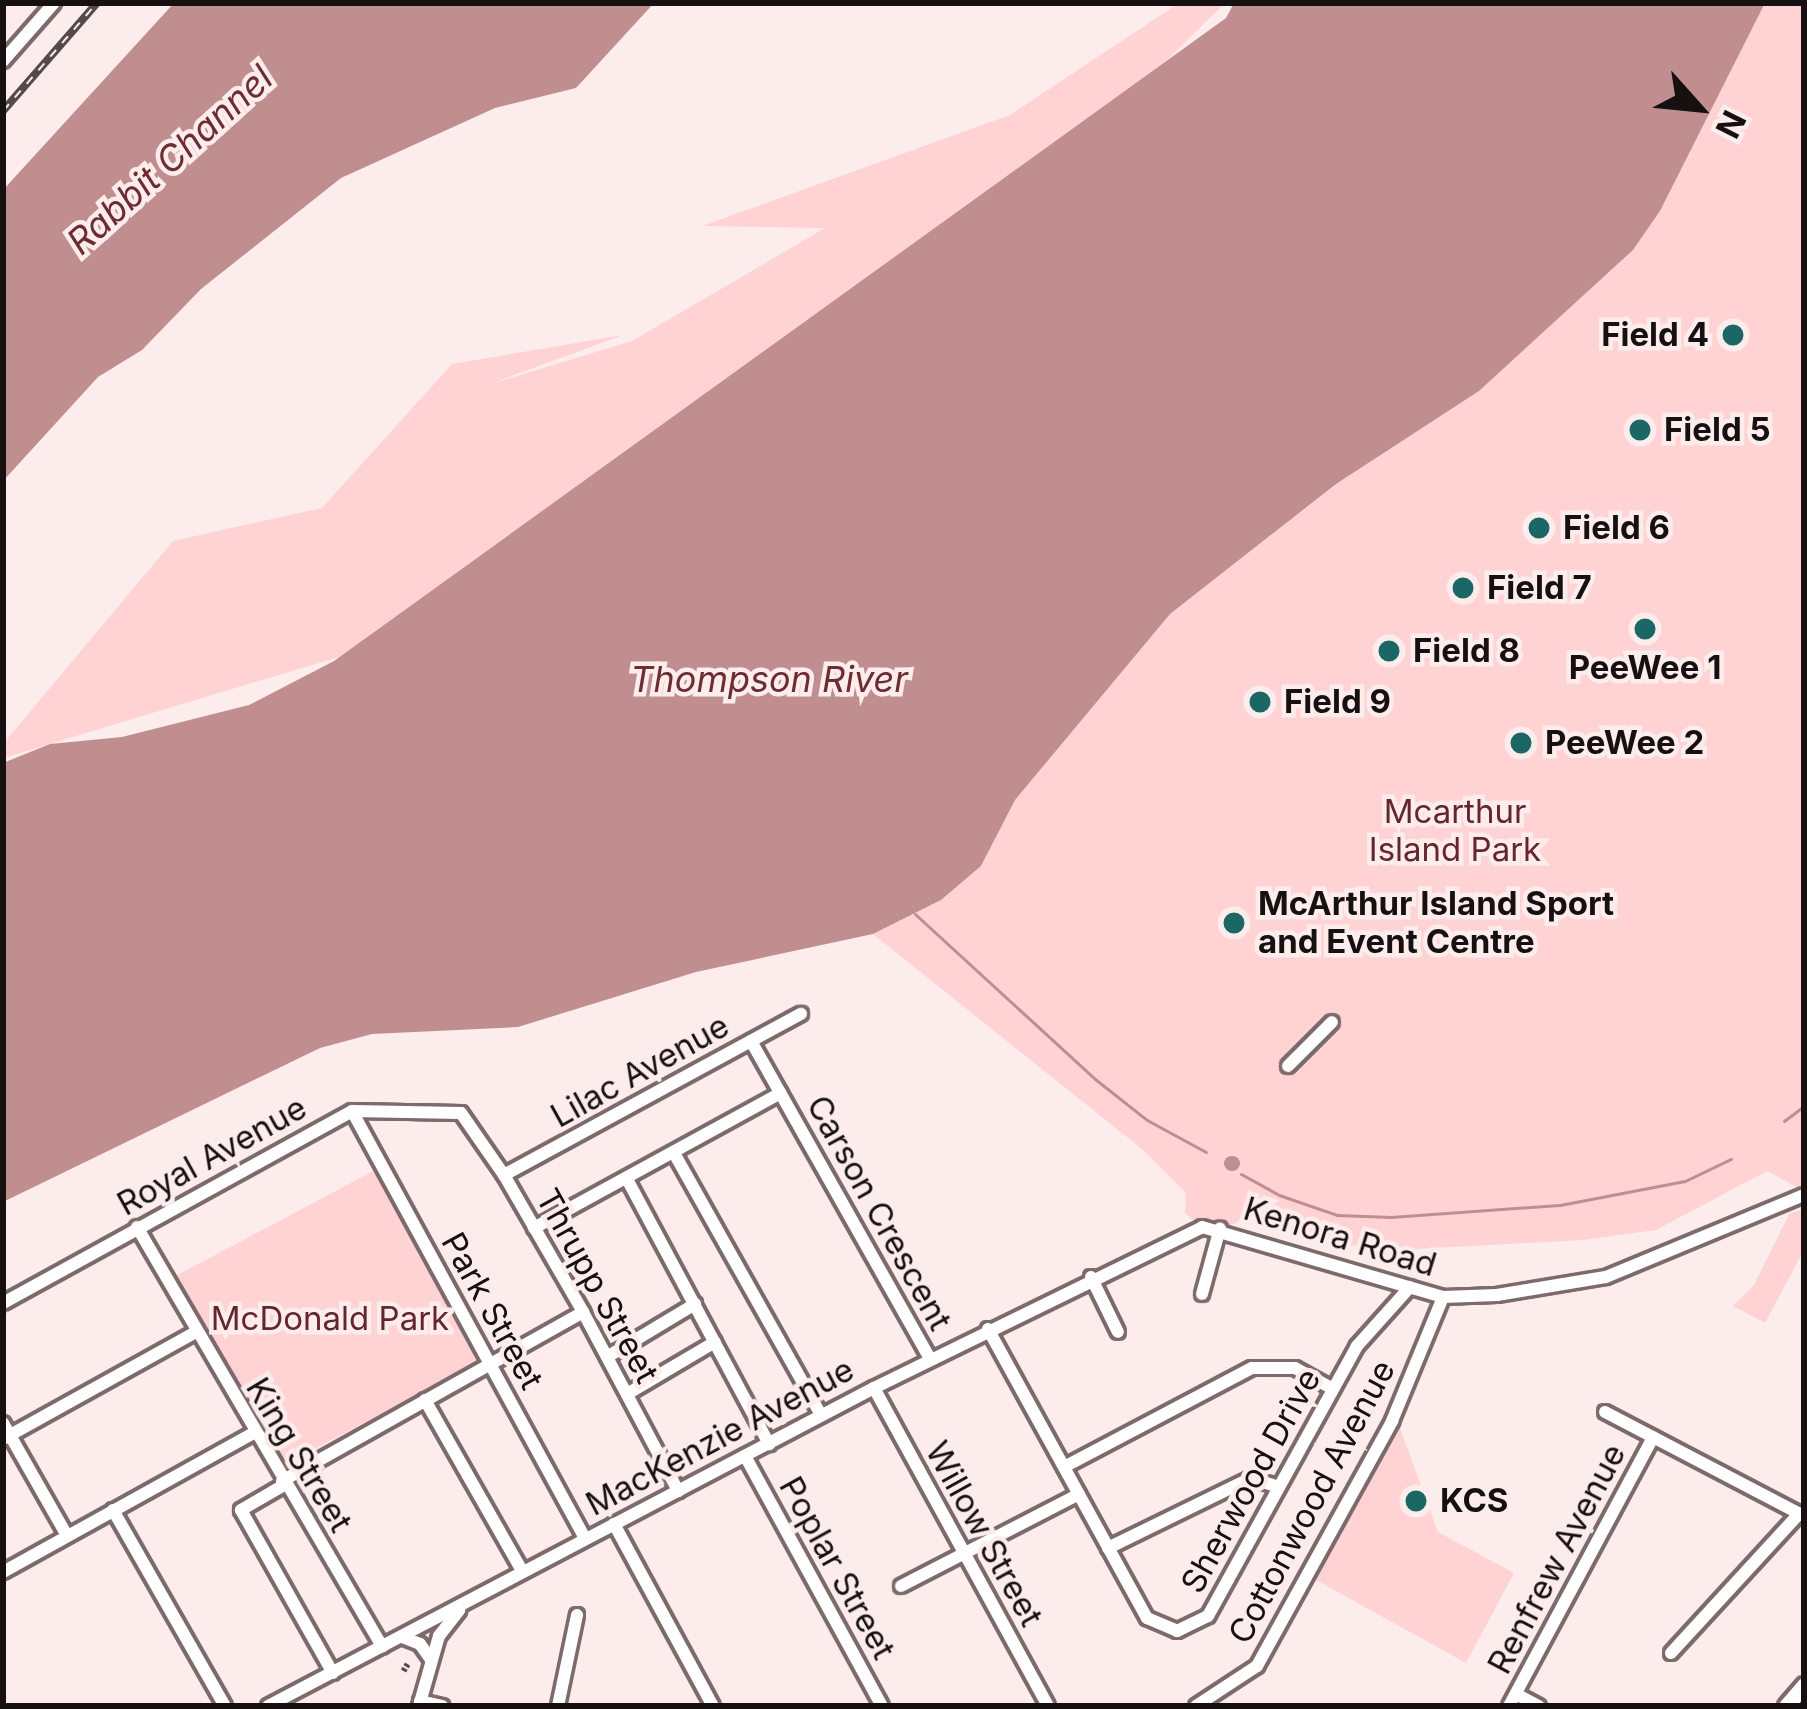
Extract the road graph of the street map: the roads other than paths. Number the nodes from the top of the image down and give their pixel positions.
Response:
1 (54, 3) edge
2 (3, 61) edge
3 (801, 1014) dead end
4 (1332, 1022) dead end
5 (751, 1041) junction
6 (1288, 1066) dead end
7 (781, 1093) junction
8 (352, 1111) junction
9 (461, 1113) joint
10 (674, 1154) junction
11 (504, 1175) junction
12 (627, 1179) junction
13 (1804, 1195) edge
14 (136, 1227) junction
15 (1202, 1227) joint
16 (534, 1228) junction
17 (1220, 1228) junction
18 (1090, 1277) junction
19 (1409, 1287) junction
20 (1202, 1294) dead end
21 (1443, 1297) junction
22 (3, 1303) edge
23 (694, 1304) junction
24 (583, 1312) junction
25 (988, 1329) junction
26 (196, 1332) junction
27 (1118, 1332) dead end
28 (716, 1342) junction
29 (607, 1357) junction
30 (930, 1359) junction
31 (491, 1365) junction
32 (874, 1388) junction
33 (1333, 1389) junction
34 (627, 1394) junction
35 (425, 1400) junction
36 (1605, 1412) dead end
37 (821, 1415) junction
38 (5, 1432) edge
39 (254, 1433) junction
40 (1653, 1437) junction
41 (769, 1444) junction
42 (745, 1456) junction
43 (1064, 1467) junction
44 (283, 1483) junction
45 (1279, 1487) junction
46 (678, 1492) junction
47 (1078, 1494) junction
48 (113, 1510) junction
49 (1802, 1515) edge
50 (614, 1524) junction
51 (66, 1534) junction
52 (585, 1538) junction
53 (1108, 1548) junction
54 (963, 1554) junction
55 (522, 1570) junction
56 (3, 1572) edge
57 (901, 1586) dead end
58 (473, 1597) junction
59 (578, 1615) dead end
60 (402, 1636) junction
61 (382, 1647) junction
62 (1671, 1653) dead end
63 (431, 1660) junction
64 (333, 1673) junction
65 (1804, 1685) edge
66 (1512, 1700) edge
67 (420, 1703) edge
68 (225, 1706) edge
69 (268, 1706) edge
70 (442, 1706) edge
71 (558, 1706) edge
72 (712, 1706) edge
73 (881, 1706) edge
74 (1048, 1706) edge
75 (1196, 1706) edge
76 (1539, 1706) edge
77 (1786, 1706) edge

1 - 2 street
3 - 5 street, Lilac Avenue
4 - 6 street
5 - 7 street, Carson Crescent
5 - 11 street, Lilac Avenue
7 - 10 street, Carson Crescent
7 - 30 street, Carson Crescent
8 - 9 street, Royal Avenue
8 - 14 street, Royal Avenue
8 - 31 street, Park Street
9 - 11 street, Thrupp Street
10 - 12 street, Carson Crescent
10 - 37 street
11 - 16 street, Thrupp Street
12 - 16 street, Carson Crescent
12 - 23 street
13 - 21 street, Kenora Road
14 - 22 street, Royal Avenue
14 - 26 street, King Street
15 - 17 street, Kenora Road
15 - 18 street, MacKenzie Avenue
16 - 24 street, Thrupp Street
17 - 19 street, Kenora Road
17 - 20 street
18 - 25 street, MacKenzie Avenue
18 - 27 street
19 - 21 street, Kenora Road
19 - 33 street, Sherwood Drive
21 - 75 street, Cottonwood Avenue
23 - 28 street
23 - 29 street
24 - 29 street, Thrupp Street
24 - 31 street
25 - 30 street, MacKenzie Avenue
25 - 43 street, Sherwood Drive
26 - 38 street
26 - 39 street, King Street
28 - 34 street
28 - 41 street
29 - 34 street, Thrupp Street
30 - 32 street, MacKenzie Avenue
31 - 35 street
31 - 52 street, Park Street
32 - 37 street, MacKenzie Avenue
32 - 54 street, Willow Street
33 - 43 street
33 - 45 street, Sherwood Drive
34 - 46 street, Thrupp Street
35 - 44 street
35 - 55 street
36 - 40 street
37 - 41 street, MacKenzie Avenue
38 - 51 street
39 - 44 street, King Street
39 - 48 street
40 - 49 street
40 - 66 street, Renfrew Avenue
41 - 42 street, MacKenzie Avenue
42 - 46 street, MacKenzie Avenue
42 - 73 street, Poplar Street
43 - 47 street, Sherwood Drive
44 - 61 street, King Street
44 - 64 street
45 - 53 street
45 - 53 street, Sherwood Drive
46 - 50 street, MacKenzie Avenue
47 - 53 street, Sherwood Drive
47 - 54 street
48 - 51 street
48 - 68 street
49 - 62 street
50 - 52 street, MacKenzie Avenue
50 - 72 street
51 - 56 street
52 - 55 street, MacKenzie Avenue
54 - 57 street
54 - 74 street, Willow Street
55 - 58 street, MacKenzie Avenue
58 - 60 street, MacKenzie Avenue
58 - 63 street
59 - 71 street
60 - 61 street, MacKenzie Avenue
60 - 63 street
61 - 64 street, MacKenzie Avenue
63 - 67 street
64 - 69 street, MacKenzie Avenue
65 - 77 main road
66 - 76 street
67 - 70 street

